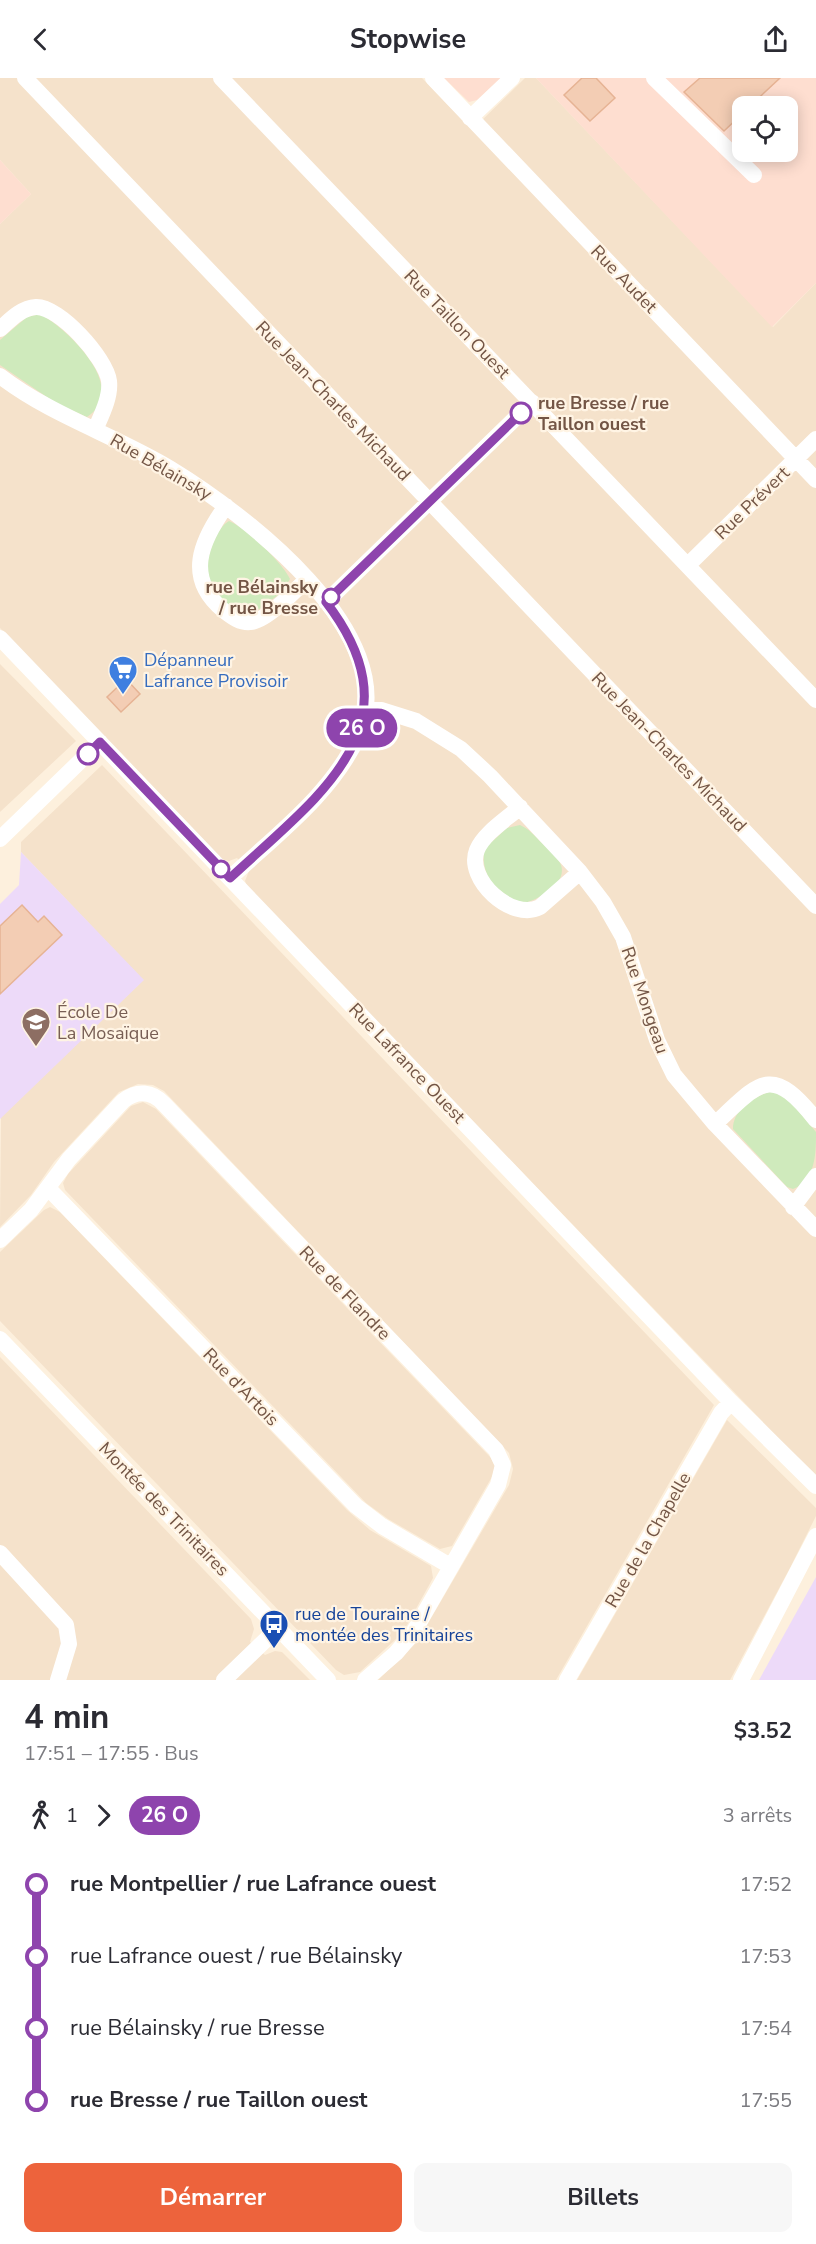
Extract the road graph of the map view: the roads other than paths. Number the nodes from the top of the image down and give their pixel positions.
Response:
1 (25, 78) edge
2 (221, 78) edge
3 (433, 78) edge
4 (512, 78) edge
5 (654, 78) edge
6 (470, 118) junction
7 (754, 175) dead end
8 (0, 329) edge
9 (0, 376) edge
10 (532, 402) junction
11 (95, 430) junction
12 (816, 440) edge
13 (796, 460) junction
14 (816, 480) edge
15 (430, 501) junction
16 (226, 506) junction
17 (688, 565) junction
18 (306, 580) junction
19 (326, 602) junction
20 (0, 638) edge
21 (816, 700) edge
22 (366, 709) junction
23 (100, 742) junction
24 (519, 807) junction
25 (0, 839) edge
26 (580, 872) junction
27 (230, 878) junction
28 (816, 906) edge
29 (816, 1119) edge
30 (715, 1124) junction
31 (816, 1176) edge
32 (48, 1188) junction
33 (793, 1207) junction
34 (816, 1229) edge
35 (0, 1240) edge
36 (0, 1339) edge
37 (731, 1402) junction
38 (816, 1486) edge
39 (816, 1536) edge
40 (0, 1553) edge
41 (450, 1566) junction
42 (278, 1628) junction
43 (58, 1680) edge
44 (224, 1680) edge
45 (328, 1680) edge
46 (365, 1680) edge
47 (567, 1680) edge
48 (741, 1680) edge

1 - 15 street, Rue Jean-Charles Michaud
2 - 10 street, Rue Taillon Ouest
3 - 6 street, Rue Audet
4 - 6 street
5 - 7 street
6 - 13 street, Rue Audet
8 - 11 street, Rue Bélainsky
9 - 11 street, Rue Bélainsky
10 - 15 street
10 - 17 street, Rue Taillon Ouest
11 - 16 street, Rue Bélainsky
12 - 13 street, Rue Prévert
13 - 14 street, Rue Audet
13 - 17 street, Rue Prévert
15 - 19 street
15 - 28 street, Rue Jean-Charles Michaud
16 - 18 street, Rue Bélainsky
16 - 18 street, Rue Bélainsky
17 - 21 street, Rue Taillon Ouest
18 - 19 street, Rue Bélainsky
19 - 22 street, Rue Bélainsky
20 - 23 street, Rue Lafrance Ouest
22 - 24 street, Rue Mongeau
22 - 27 street, Rue Bélainsky
23 - 25 street
23 - 27 street, Rue Lafrance Ouest
24 - 26 street, Rue Mongeau
24 - 26 street
26 - 30 street, Rue Mongeau
27 - 37 street, Rue Lafrance Ouest
29 - 30 street
30 - 33 street, Rue Mongeau
31 - 33 street
32 - 35 street, Rue de Flandre
32 - 41 street, Rue d'Artois
32 - 41 street, Rue de Flandre
33 - 34 street, Rue Mongeau
36 - 42 street, Montée des Trinitaires
37 - 38 street, Rue Lafrance Ouest
37 - 47 street, Rue de la Chapelle
39 - 48 street
40 - 43 street
41 - 46 street, Rue de Flandre
42 - 44 street
42 - 45 street, Montée des Trinitaires

